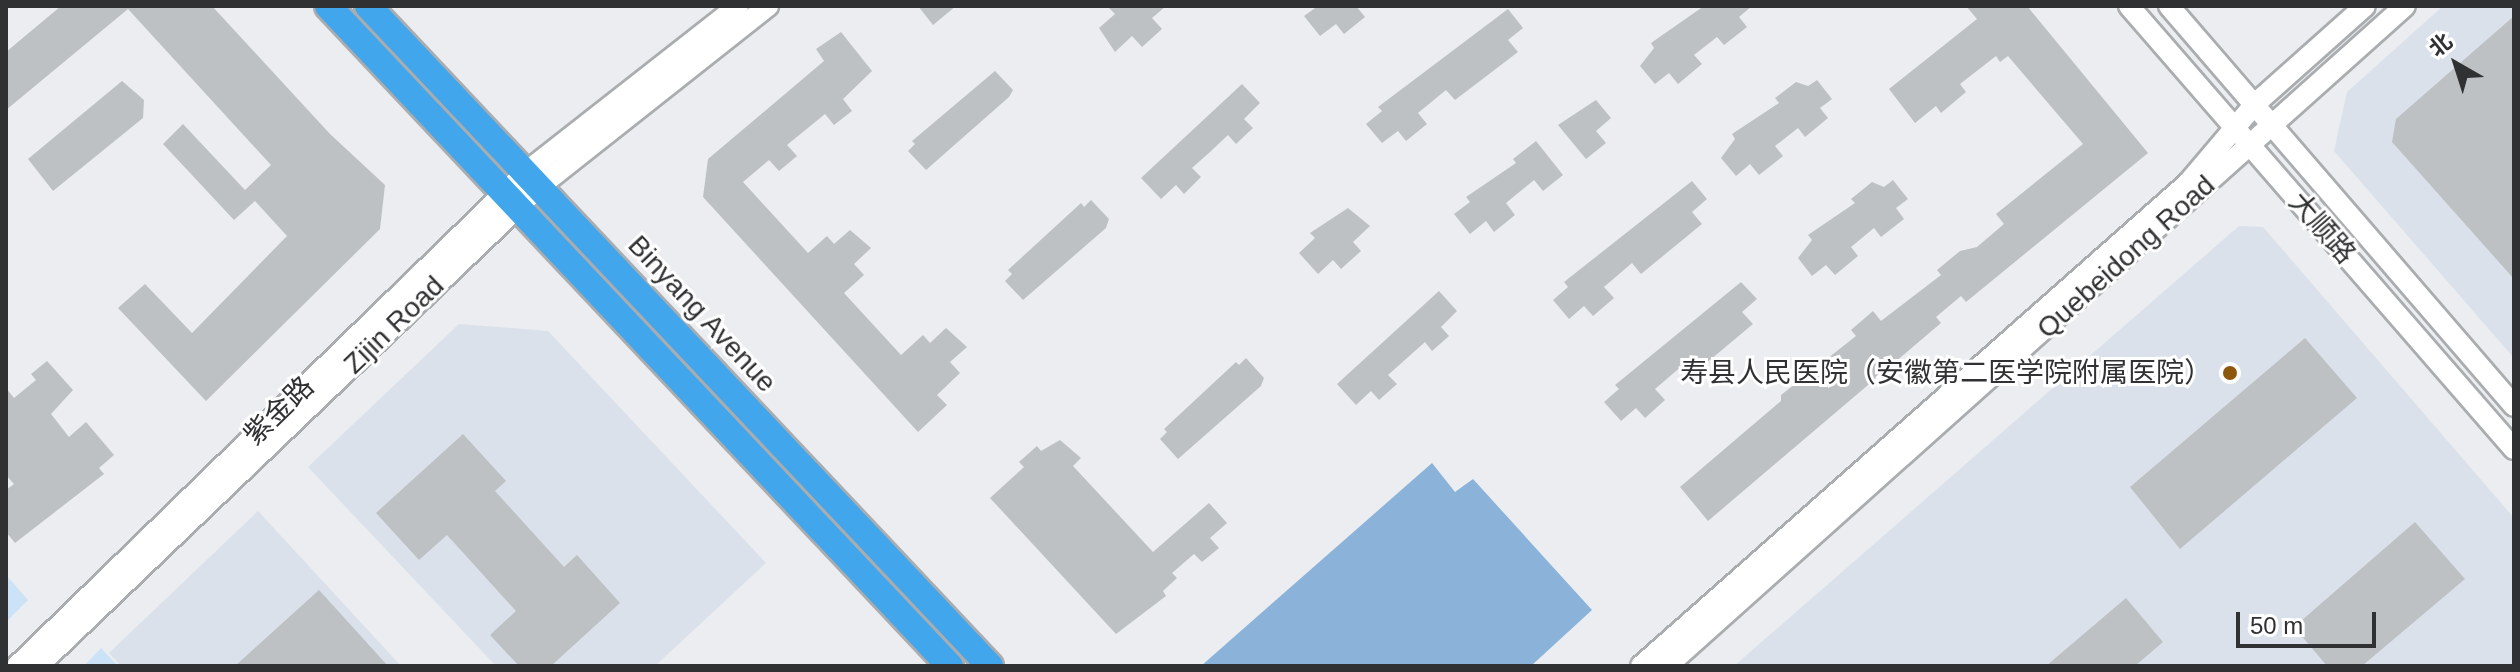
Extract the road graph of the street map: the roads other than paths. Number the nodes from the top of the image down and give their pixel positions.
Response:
1 (328, 6) edge
2 (368, 6) edge
3 (738, 6) edge
4 (768, 6) edge
5 (2129, 6) edge
6 (2169, 6) edge
7 (2365, 6) edge
8 (2405, 6) edge
9 (2255, 104) junction
10 (2273, 125) junction
11 (2234, 127) junction
12 (2251, 146) junction
13 (532, 180) junction
14 (509, 202) junction
15 (2514, 406) edge
16 (2514, 449) edge
17 (52, 642) junction
18 (17, 666) edge
19 (38, 666) edge
20 (950, 666) edge
21 (990, 666) edge
22 (1641, 666) edge
23 (1667, 666) edge

1 - 14 highway
2 - 13 highway, Binyang Avenue
3 - 13 street
4 - 13 street
5 - 11 street, 大顺路
6 - 9 street
7 - 9 street, Quebeidong Road
8 - 10 street, Quebeidong Road
9 - 10 street
9 - 11 street, Quebeidong Road
10 - 12 street, Quebeidong Road
10 - 15 street
11 - 12 street, 大顺路
11 - 22 street, Quebeidong Road
12 - 16 street, 大顺路
12 - 23 street, Quebeidong Road
13 - 14 street
13 - 21 highway, Binyang Avenue
14 - 17 street, 紫金路
14 - 20 highway
17 - 18 street
17 - 19 street

